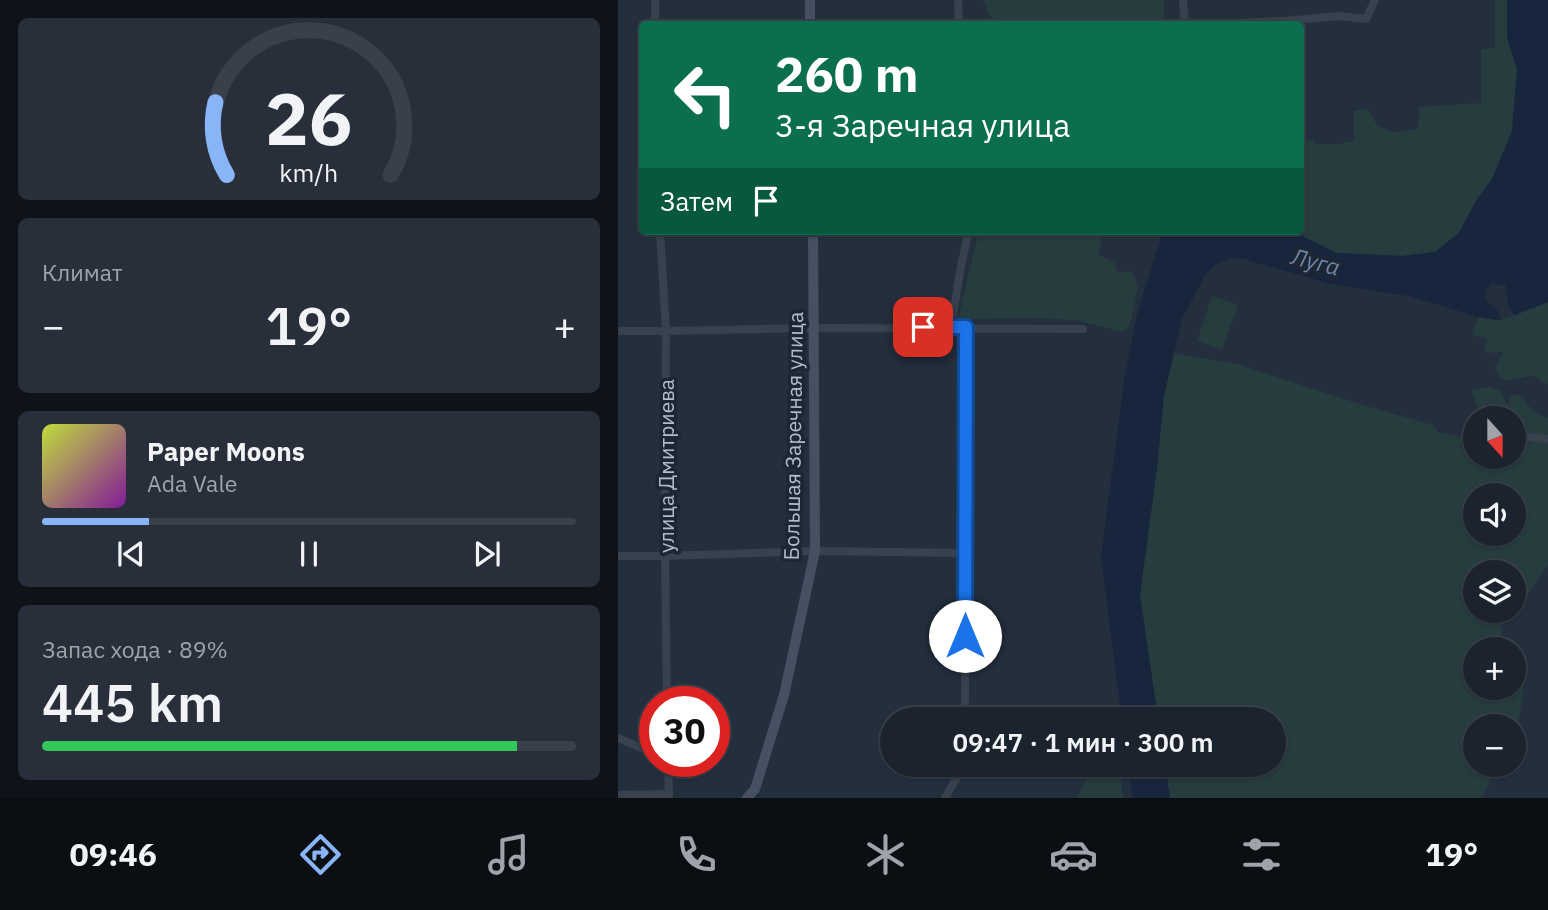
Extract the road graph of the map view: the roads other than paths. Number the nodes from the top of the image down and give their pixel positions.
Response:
1 (655, 0) edge
2 (810, 0) edge
3 (958, 0) edge
4 (1183, 0) edge
5 (1375, 0) edge
6 (655, 21) edge
7 (810, 21) edge
8 (959, 21) edge
9 (1184, 21) edge
10 (1284, 21) edge
11 (660, 235) edge
12 (813, 235) edge
13 (968, 235) edge
14 (951, 327) junction
15 (966, 327) junction
16 (814, 328) junction
17 (1083, 329) dead end
18 (618, 331) edge
19 (666, 331) junction
20 (1526, 437) edge
21 (1548, 439) edge
22 (815, 551) junction
23 (965, 553) junction
24 (618, 555) edge
25 (665, 556) junction
26 (667, 686) edge
27 (965, 707) edge
28 (618, 738) edge
29 (639, 747) edge
30 (668, 777) edge
31 (957, 777) edge
32 (618, 795) edge
33 (669, 796) edge
34 (747, 798) edge
35 (945, 798) edge

1 - 6 street
2 - 7 street
3 - 8 street
4 - 9 street
5 - 10 street
11 - 19 street, улица Дмитриева
12 - 16 street, Большая Заречная улица
13 - 14 street
14 - 15 street
14 - 16 street
15 - 17 street
15 - 23 street
16 - 19 street
16 - 22 street, Большая Заречная улица
18 - 19 street
19 - 25 street, улица Дмитриева
20 - 21 street
22 - 23 street
22 - 25 street
22 - 34 street, Большая Заречная улица
23 - 27 street
24 - 25 street
25 - 26 street, улица Дмитриева
28 - 29 street
30 - 33 street
31 - 35 street
32 - 33 street

